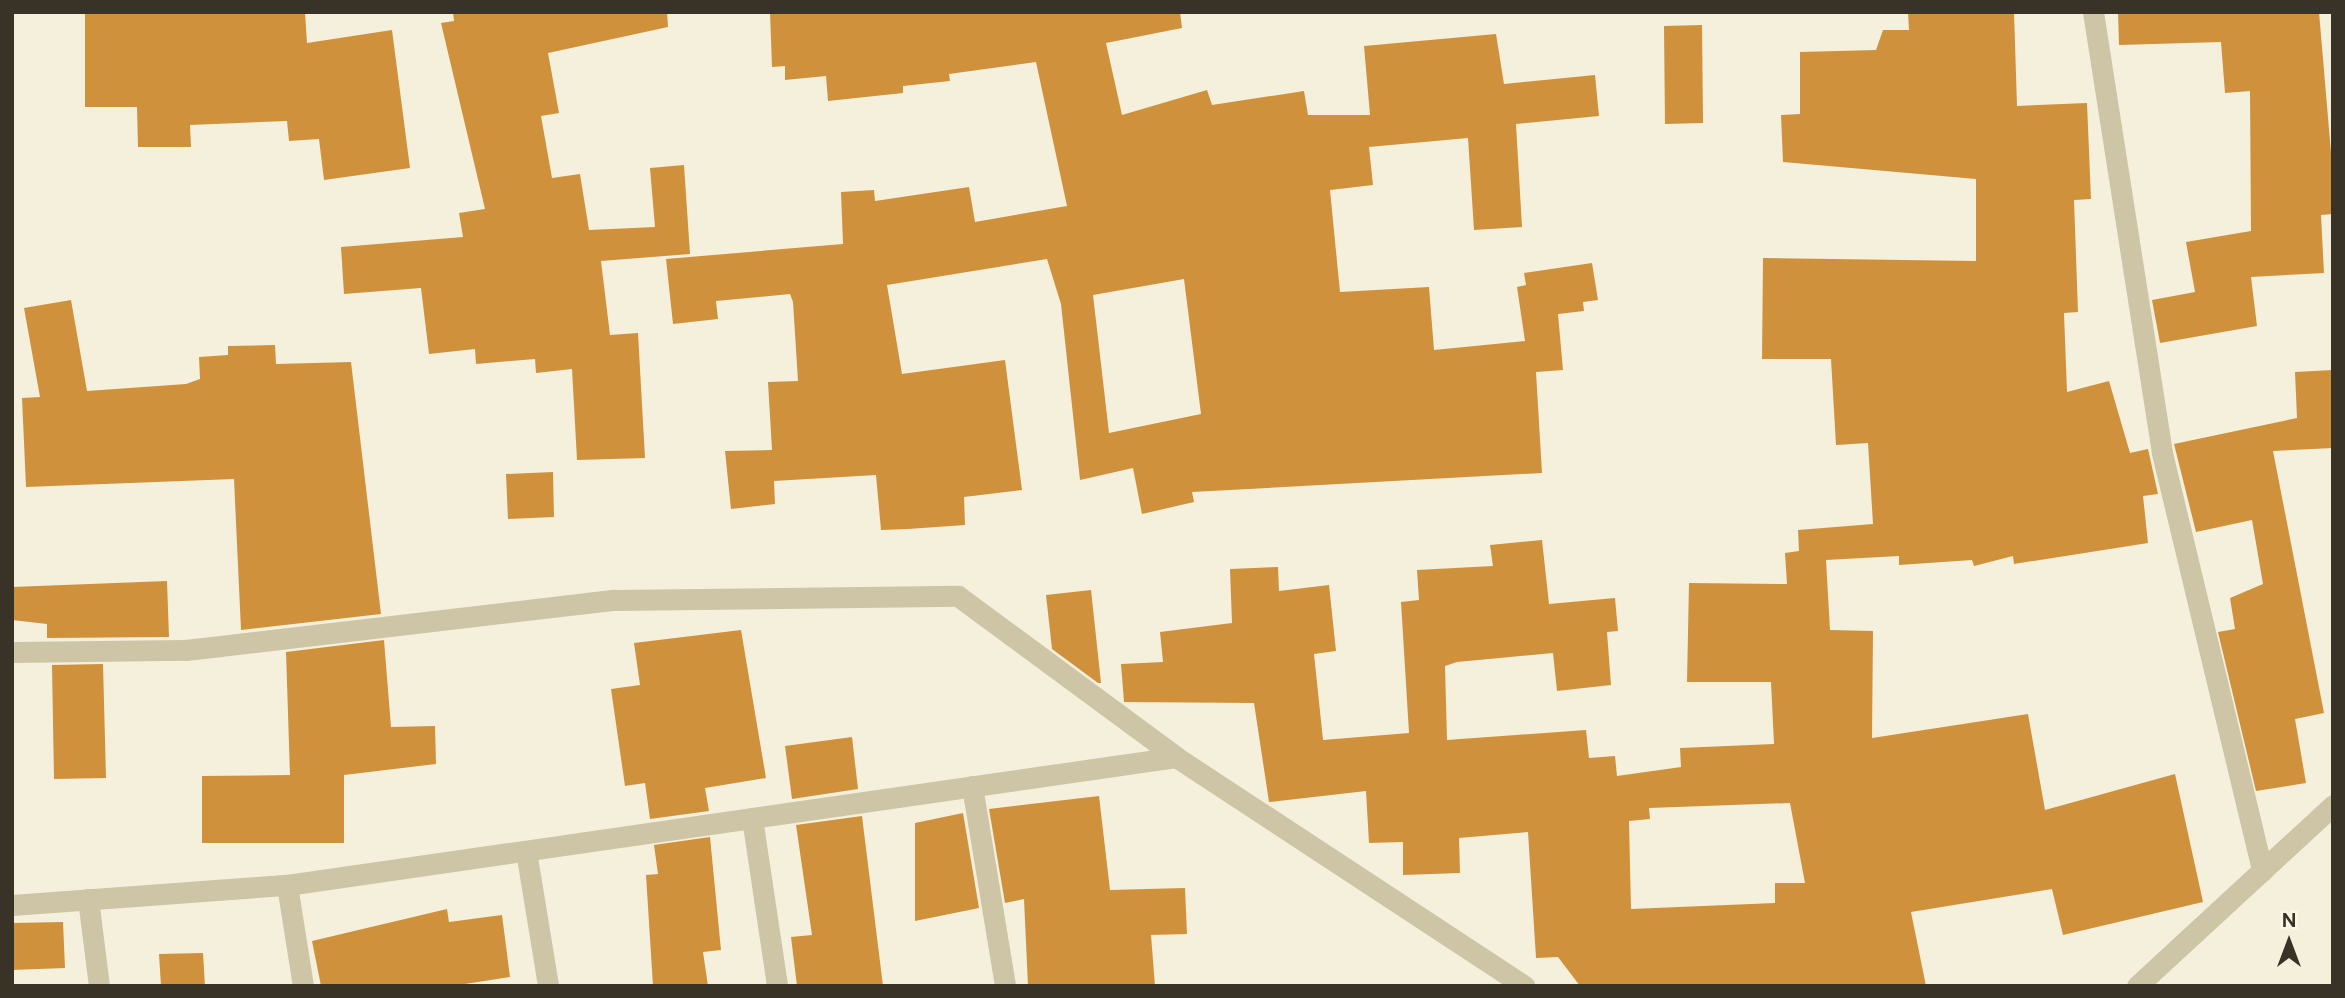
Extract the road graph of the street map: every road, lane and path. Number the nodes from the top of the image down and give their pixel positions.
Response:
1 (2094, 12) edge
2 (12, 652) edge
3 (1176, 757) junction
4 (972, 786) junction
5 (2333, 805) edge
6 (752, 818) junction
7 (526, 851) junction
8 (2262, 871) junction
9 (287, 885) junction
10 (88, 899) junction
11 (12, 905) edge
12 (1501, 979) edge
13 (99, 986) edge
14 (303, 986) edge
15 (548, 986) edge
16 (777, 986) edge
17 (1005, 986) edge
18 (1524, 986) edge
19 (2137, 986) edge

1 - 8 street
2 - 3 street
3 - 4 street
3 - 12 street
4 - 6 street
4 - 17 street
5 - 8 street
6 - 7 street
6 - 16 street
7 - 9 street
7 - 15 street
8 - 19 street
9 - 10 street
9 - 14 street
10 - 11 street
10 - 13 street
12 - 18 street

